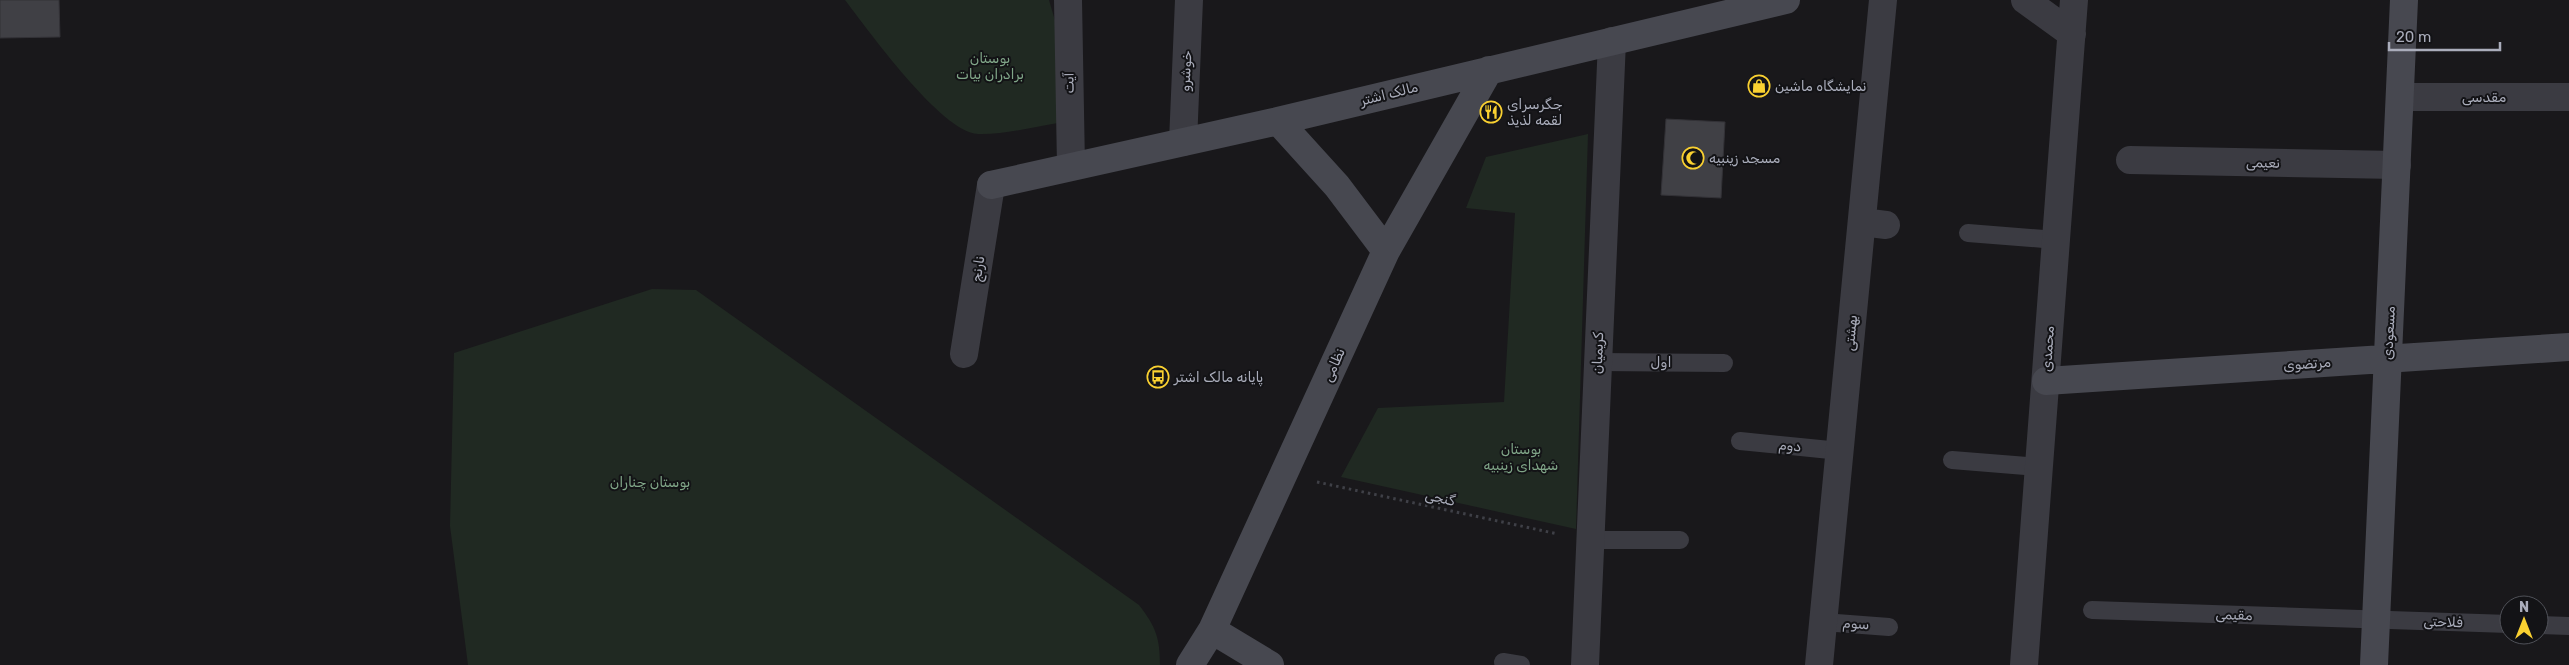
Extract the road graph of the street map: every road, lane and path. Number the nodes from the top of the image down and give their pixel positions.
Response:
1 (1068, 0) edge
2 (1189, 0) edge
3 (1786, 0) edge
4 (1883, 0) edge
5 (2025, 0) edge
6 (2074, 0) edge
7 (2404, 0) edge
8 (2072, 34) junction
9 (1612, 41) junction
10 (1489, 70) junction
11 (2400, 97) junction
12 (2569, 97) edge
13 (1278, 121) junction
14 (1183, 142) junction
15 (2130, 160) dead end
16 (2397, 165) junction
17 (1071, 166) junction
18 (992, 185) joint
19 (1968, 234) dead end
20 (2056, 240) junction
21 (1386, 251) junction
22 (2569, 347) edge
23 (964, 354) dead end
24 (2388, 359) junction
25 (1597, 362) junction
26 (1724, 363) dead end
27 (2046, 381) junction
28 (1740, 441) dead end
29 (1840, 451) junction
30 (1952, 460) dead end
31 (2039, 467) junction
32 (1285, 475) junction
33 (1590, 540) junction
34 (1680, 540) dead end
35 (2092, 610) dead end
36 (2376, 620) junction
37 (1823, 622) junction
38 (2499, 624) edge
39 (2549, 625) edge
40 (2569, 626) edge
41 (1889, 627) dead end
42 (1212, 630) junction
43 (1503, 662) dead end
44 (1190, 665) edge
45 (1270, 665) edge
46 (1521, 665) edge
47 (1585, 665) edge
48 (1819, 665) edge
49 (2024, 665) edge
50 (2374, 665) edge

1 - 17 street, آیت
2 - 14 street, خوشرو
3 - 9 street, مالک اشتر
4 - 29 street, بهشتی
5 - 8 street
6 - 8 street, محمدی
7 - 11 street, مسعودی
8 - 20 street, محمدی
9 - 10 street, مالک اشتر
9 - 25 street, کریمیان
10 - 13 street, مالک اشتر
10 - 21 street, نظامی
11 - 12 street, مقدسی
11 - 16 street, مسعودی
13 - 14 street, مالک اشتر
13 - 21 street
14 - 17 street, مالک اشتر
15 - 16 street, نعیمی
16 - 24 street, مسعودی
17 - 18 street, مالک اشتر
18 - 23 street, نارنج
19 - 20 lane
20 - 27 street, محمدی
21 - 32 street, نظامی
22 - 24 street, مرتضوی
24 - 27 street, مرتضوی
24 - 36 street, مسعودی
25 - 26 lane, اول
25 - 33 street, کریمیان
27 - 31 street, محمدی
28 - 29 lane, دوم
29 - 37 street, بهشتی
30 - 31 lane
31 - 49 street, محمدی
32 - 33 path, گنجی
32 - 42 street, نظامی
33 - 34 lane
33 - 47 street, کریمیان
35 - 36 lane, مقیمی
36 - 38 lane, فلاحتی
36 - 50 street, مسعودی
37 - 41 lane, سوم
37 - 48 street, بهشتی
39 - 40 lane
42 - 44 street, نظامی
42 - 45 street
43 - 46 lane

